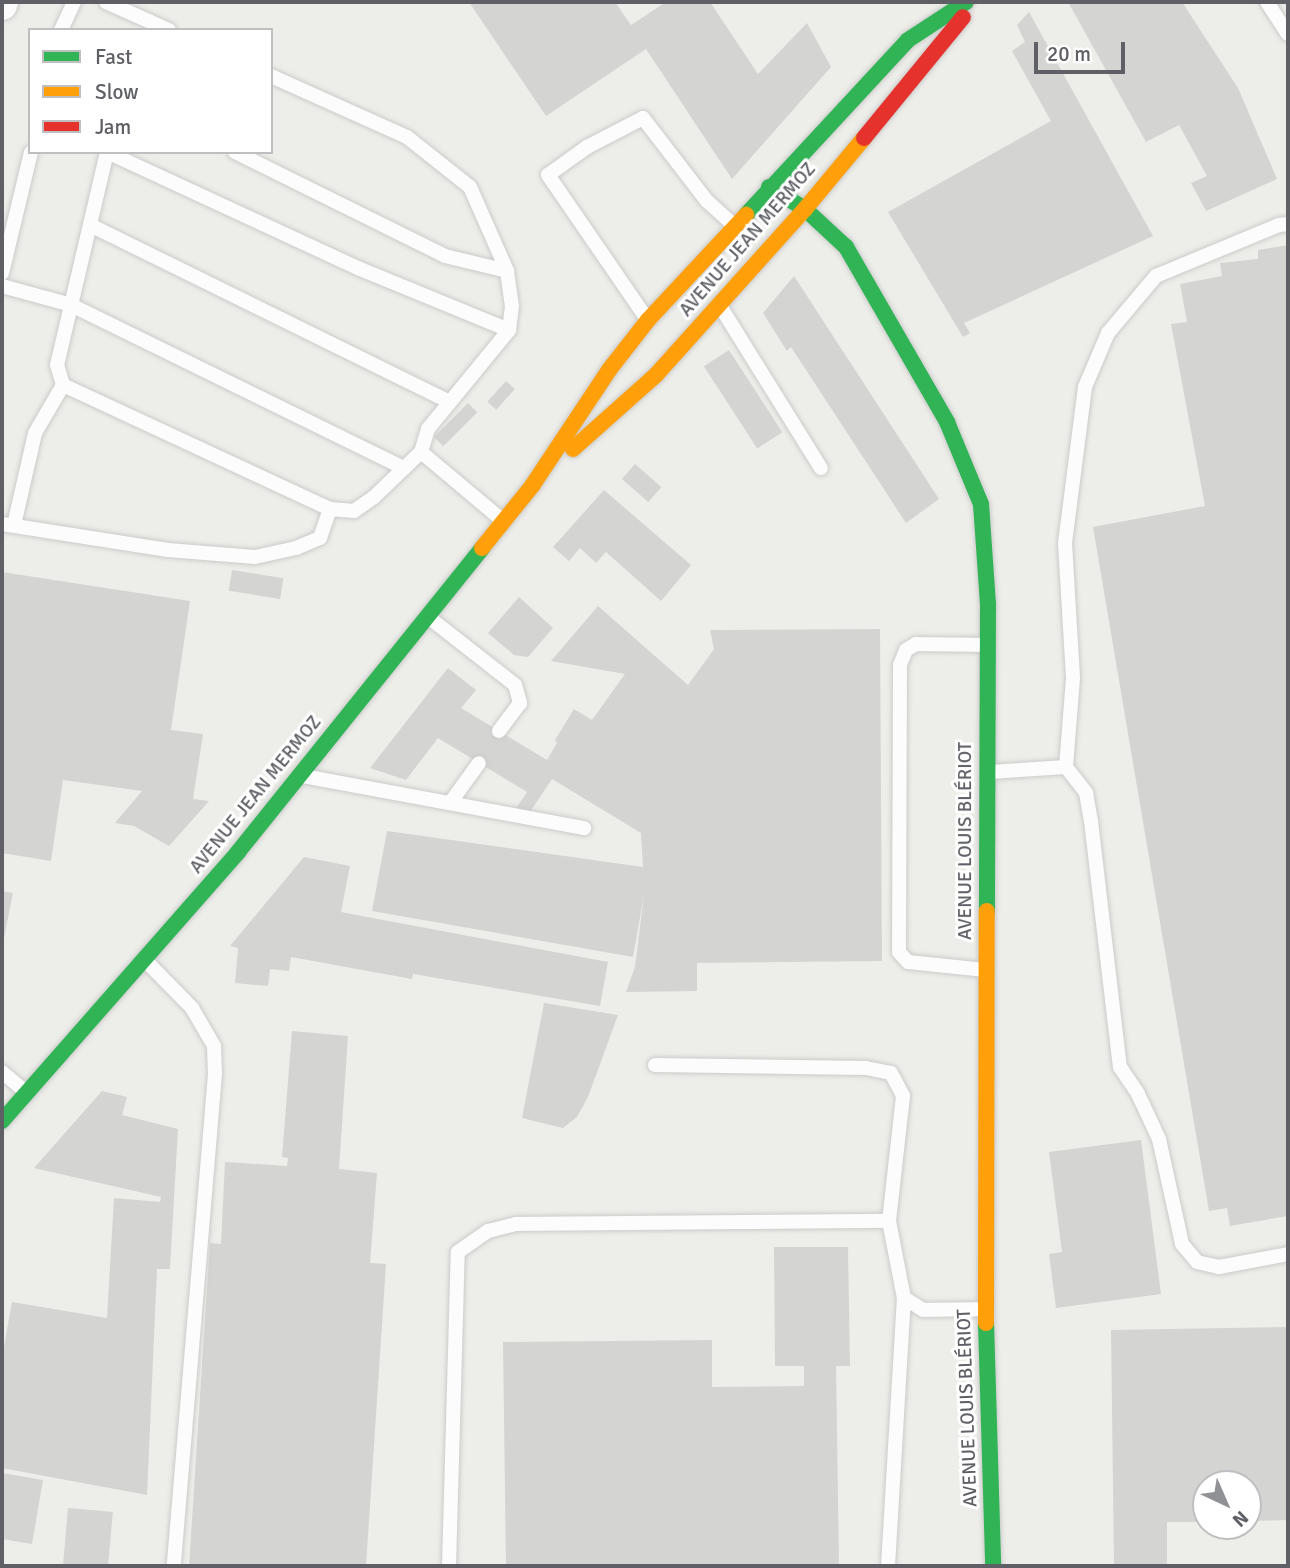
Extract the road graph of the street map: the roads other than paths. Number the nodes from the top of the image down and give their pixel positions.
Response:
1 (74, 2) edge
2 (106, 2) edge
3 (966, 2) edge
4 (975, 2) edge
5 (1267, 2) edge
6 (144, 24) edge
7 (62, 28) edge
8 (1288, 34) edge
9 (273, 77) edge
10 (31, 154) edge
11 (107, 154) edge
12 (111, 154) edge
13 (239, 154) edge
14 (769, 187) junction
15 (805, 209) junction
16 (1288, 224) edge
17 (90, 225) junction
18 (735, 226) junction
19 (507, 271) junction
20 (2, 273) edge
21 (2, 286) edge
22 (720, 304) junction
23 (71, 305) junction
24 (648, 320) junction
25 (509, 330) junction
26 (63, 385) junction
27 (450, 402) junction
28 (421, 452) junction
29 (404, 468) junction
30 (821, 468) dead end
31 (532, 486) junction
32 (330, 509) junction
33 (503, 521) junction
34 (8, 525) edge
35 (426, 615) junction
36 (988, 645) junction
37 (499, 731) dead end
38 (479, 763) dead end
39 (1066, 767) junction
40 (988, 772) junction
41 (300, 775) junction
42 (450, 803) junction
43 (584, 828) dead end
44 (145, 960) junction
45 (987, 971) junction
46 (655, 1065) dead end
47 (2, 1072) edge
48 (27, 1093) junction
49 (2, 1121) edge
50 (889, 1221) junction
51 (1288, 1254) edge
52 (904, 1298) junction
53 (986, 1309) junction
54 (174, 1566) edge
55 (449, 1566) edge
56 (888, 1566) edge
57 (993, 1566) edge

1 - 7 lane
2 - 6 lane
3 - 14 main road, AVENUE JEAN MERMOZ
4 - 15 main road, AVENUE JEAN MERMOZ
5 - 8 lane
9 - 19 lane
10 - 20 lane
11 - 17 lane
12 - 25 lane
13 - 19 lane
14 - 15 main road, AVENUE LOUIS BLÉRIOT
14 - 18 main road, AVENUE JEAN MERMOZ
15 - 22 main road, AVENUE JEAN MERMOZ
15 - 36 main road, AVENUE LOUIS BLÉRIOT
16 - 39 lane
17 - 23 lane
17 - 27 lane
18 - 24 main road, AVENUE JEAN MERMOZ
18 - 24 lane
19 - 25 lane
21 - 23 lane
22 - 30 lane
22 - 31 main road, AVENUE JEAN MERMOZ
23 - 26 lane
23 - 29 lane
24 - 31 main road, AVENUE JEAN MERMOZ
25 - 27 lane
26 - 32 lane
26 - 34 lane
27 - 28 lane
28 - 29 lane
28 - 33 lane
29 - 32 lane
31 - 33 main road, AVENUE JEAN MERMOZ
32 - 34 lane
33 - 35 main road, AVENUE JEAN MERMOZ
35 - 37 lane
35 - 41 main road, AVENUE JEAN MERMOZ
36 - 40 main road, AVENUE LOUIS BLÉRIOT
36 - 45 lane
38 - 42 lane
39 - 40 lane
39 - 51 lane
40 - 45 main road, AVENUE LOUIS BLÉRIOT
41 - 42 lane
41 - 44 main road, AVENUE JEAN MERMOZ
42 - 43 lane
44 - 48 main road, AVENUE JEAN MERMOZ
44 - 54 lane
45 - 53 main road, AVENUE LOUIS BLÉRIOT
46 - 50 lane
47 - 48 lane
48 - 49 main road, AVENUE JEAN MERMOZ
50 - 52 lane
50 - 55 lane
52 - 53 lane
52 - 56 lane
53 - 57 main road, AVENUE LOUIS BLÉRIOT

